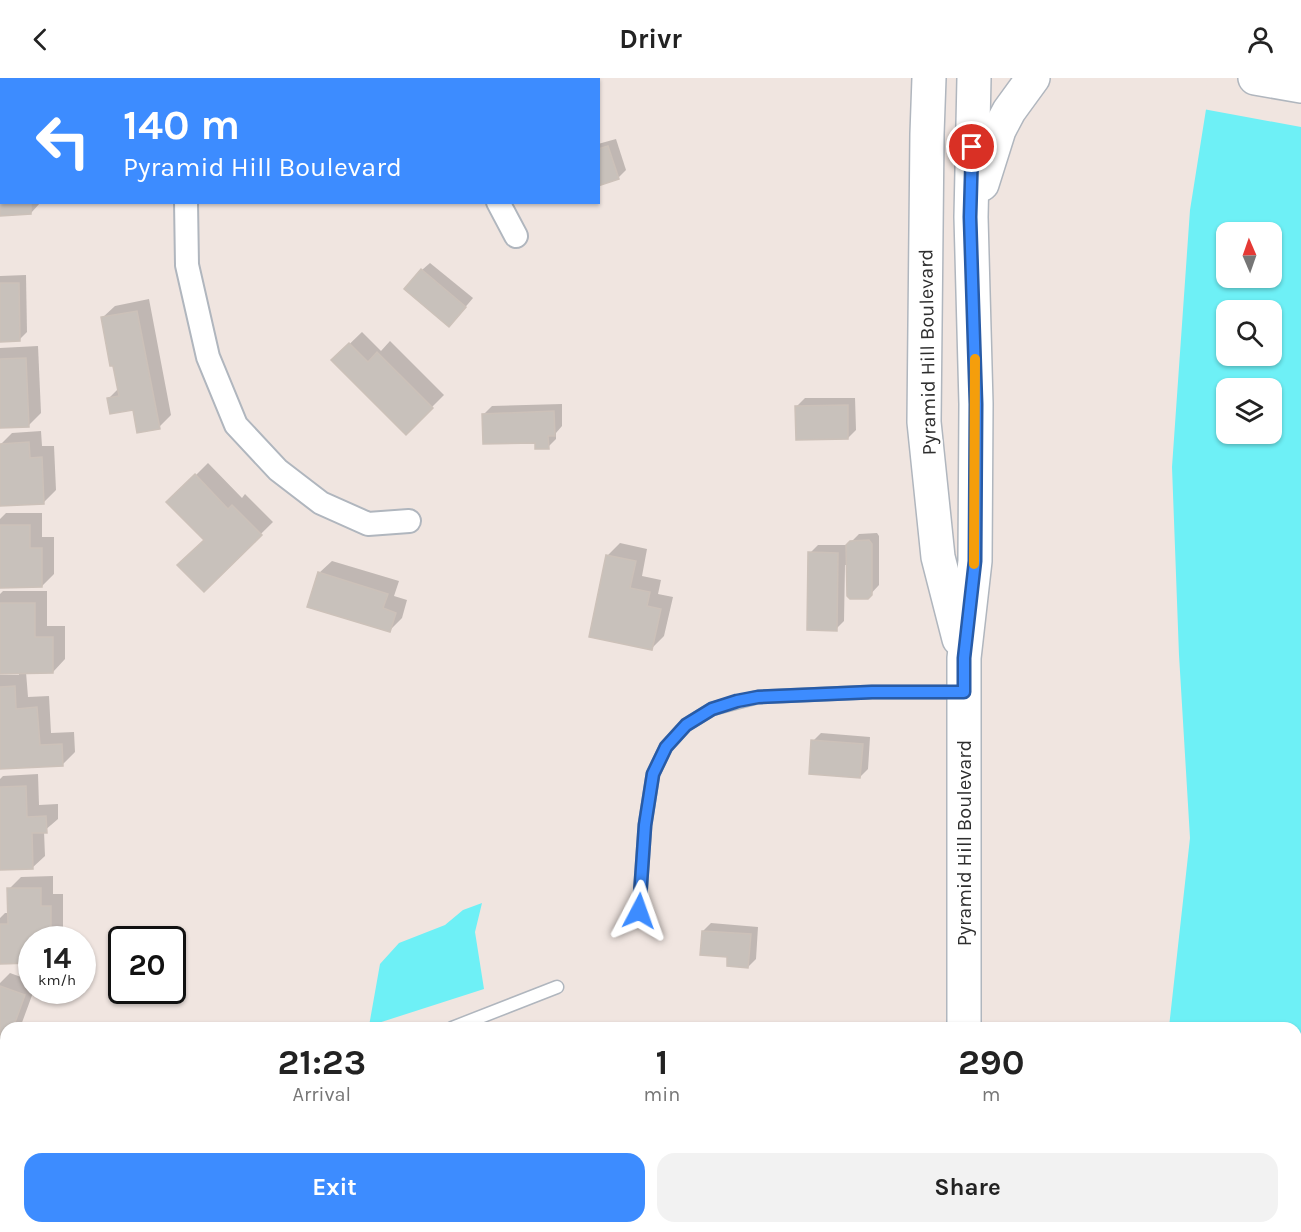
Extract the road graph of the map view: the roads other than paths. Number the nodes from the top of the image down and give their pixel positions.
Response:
1 (929, 78) edge
2 (974, 78) edge
3 (1033, 78) edge
4 (1255, 78) edge
5 (1301, 86) edge
6 (186, 204) edge
7 (499, 204) edge
8 (970, 217) junction
9 (516, 236) dead end
10 (409, 521) dead end
11 (964, 658) junction
12 (964, 692) junction
13 (639, 911) dead end
14 (558, 987) dead end
15 (468, 1022) edge
16 (964, 1022) edge

1 - 11 main road, Pyramid Hill Boulevard
2 - 8 main road, Pyramid Hill Boulevard
3 - 8 main road
4 - 5 main road
6 - 10 street
7 - 9 street
8 - 11 main road, Pyramid Hill Boulevard
11 - 12 main road, Pyramid Hill Boulevard
12 - 13 lane
12 - 16 main road, Pyramid Hill Boulevard
14 - 15 lane

